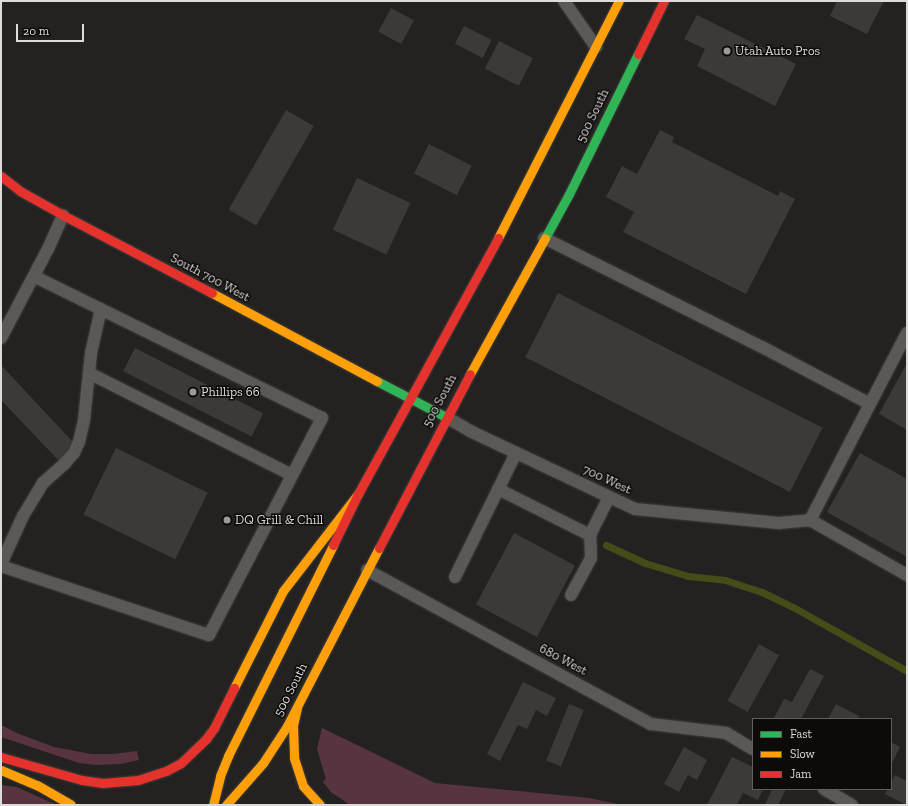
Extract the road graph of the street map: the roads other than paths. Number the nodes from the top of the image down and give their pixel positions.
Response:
1 (564, 1) edge
2 (619, 1) edge
3 (664, 1) edge
4 (596, 47) junction
5 (1, 176) edge
6 (63, 216) junction
7 (544, 238) junction
8 (34, 276) junction
9 (101, 309) junction
10 (907, 333) edge
11 (1, 338) edge
12 (89, 373) junction
13 (411, 397) junction
14 (870, 404) junction
15 (446, 417) junction
16 (516, 453) junction
17 (292, 475) junction
18 (498, 489) junction
19 (358, 494) junction
20 (609, 497) junction
21 (810, 520) junction
22 (590, 535) junction
23 (1, 565) edge
24 (367, 570) junction
25 (907, 575) edge
26 (455, 577) dead end
27 (571, 596) dead end
28 (297, 708) junction
29 (752, 748) edge
30 (1, 757) edge
31 (1, 770) edge
32 (826, 790) edge
33 (71, 805) edge
34 (213, 805) edge
35 (226, 805) edge
36 (320, 805) edge
37 (852, 805) edge

1 - 4 lane
2 - 4 main road, 500 South
3 - 7 main road, 500 South
4 - 13 main road, 500 South
5 - 6 main road, South 700 West
6 - 8 lane
6 - 13 main road, South 700 West
7 - 14 lane
7 - 15 main road, 500 South
8 - 9 lane
8 - 11 lane
9 - 12 lane
9 - 17 lane
10 - 14 lane
12 - 17 lane
12 - 23 lane
13 - 15 main road, 700 West
13 - 19 main road, 500 South
14 - 21 lane
15 - 16 lane, 700 West
15 - 24 main road, 500 South
16 - 18 lane
16 - 20 lane, 700 West
17 - 23 lane
18 - 22 lane
18 - 26 lane
19 - 30 main road
19 - 34 main road, 500 South
20 - 21 lane, 700 West
20 - 22 lane
21 - 25 lane
22 - 27 lane
24 - 28 main road, 500 South
24 - 29 lane, 680 West
28 - 35 main road, 500 South
28 - 36 main road
31 - 33 main road
32 - 37 lane

